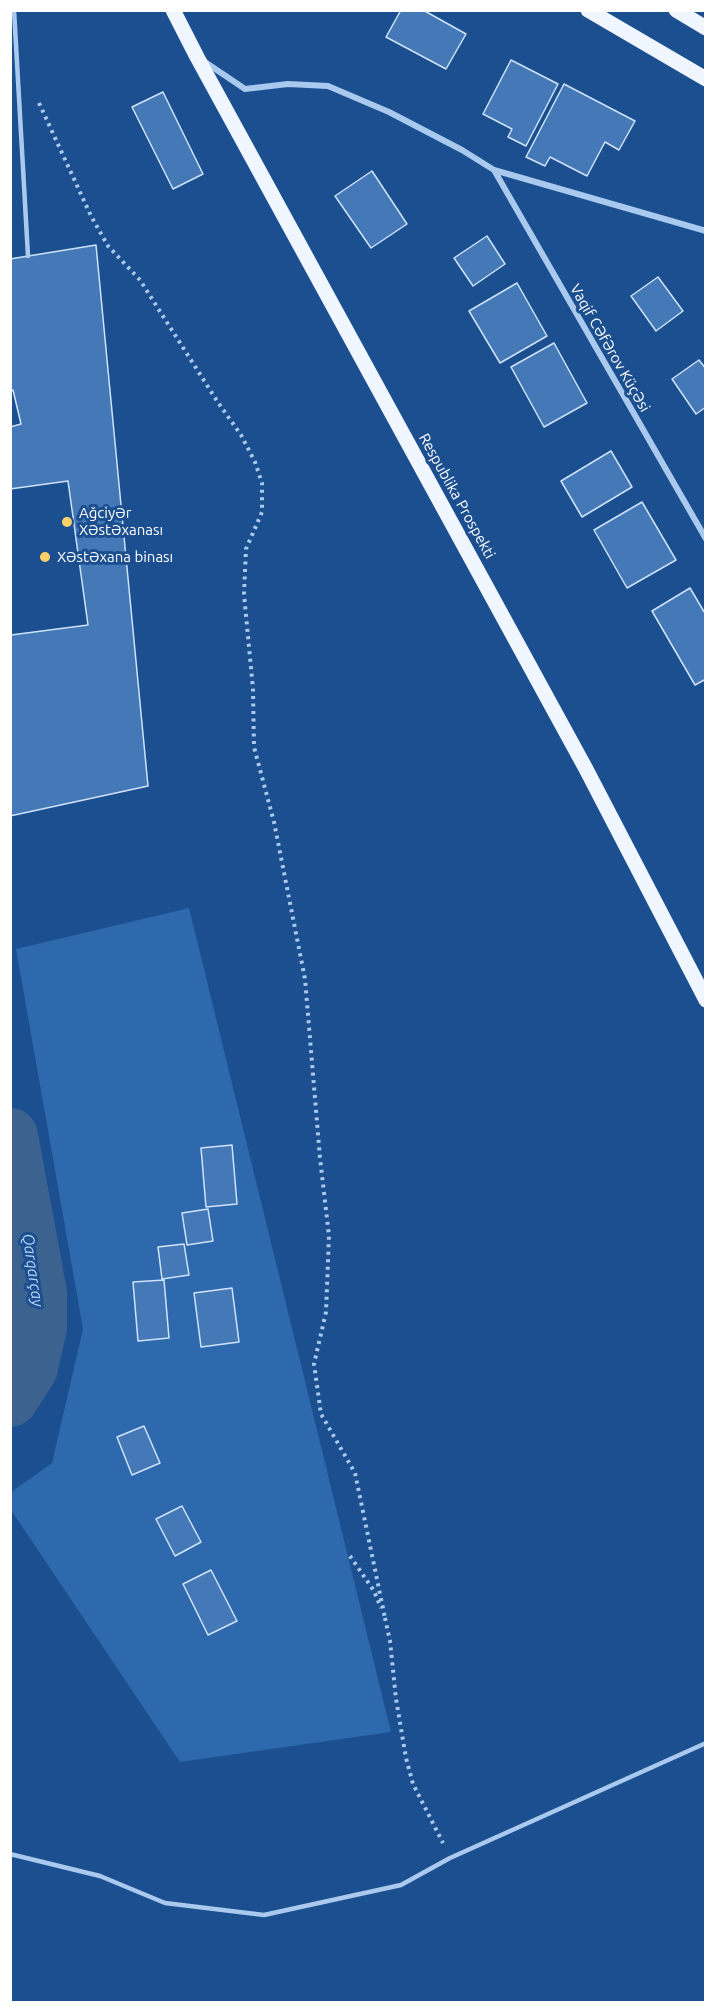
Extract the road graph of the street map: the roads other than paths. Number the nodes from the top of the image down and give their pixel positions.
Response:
1 (14, 10) edge
2 (174, 10) edge
3 (588, 10) edge
4 (676, 10) edge
5 (705, 28) edge
6 (197, 57) junction
7 (705, 79) edge
8 (494, 170) junction
9 (705, 231) edge
10 (28, 256) dead end
11 (705, 539) edge
12 (705, 1000) edge
13 (705, 1743) edge
14 (10, 1854) edge

1 - 10 lane
2 - 6 main road, Respublika Prospekti
3 - 7 main road
4 - 5 main road
6 - 8 street, Vaqif Cəfərov Küçəsi
6 - 12 main road, Respublika Prospekti
8 - 9 street, Vaqif Cəfərov Küçəsi
8 - 11 street, Vaqif Cəfərov Küçəsi
13 - 14 lane

